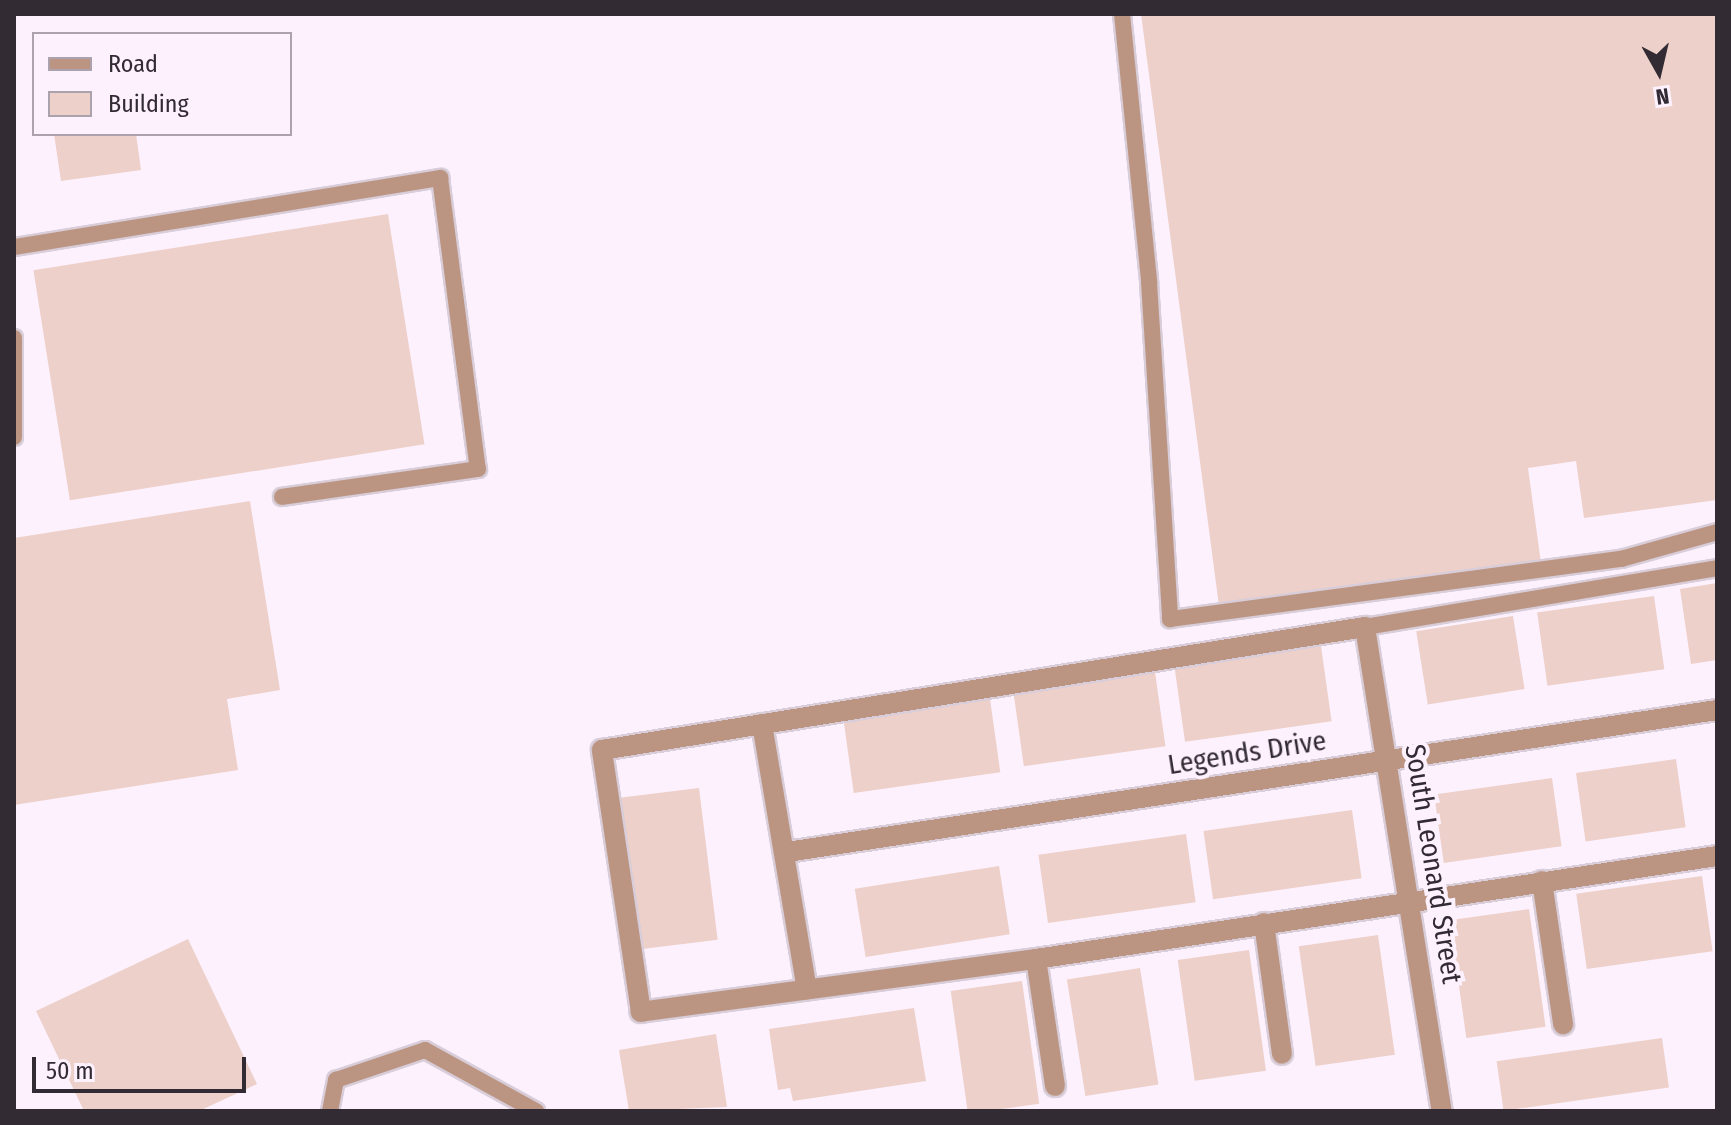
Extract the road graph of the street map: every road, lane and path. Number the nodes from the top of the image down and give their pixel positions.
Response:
1 (1122, 14) edge
2 (14, 247) edge
3 (14, 338) edge
4 (14, 437) edge
5 (282, 497) dead end
6 (1717, 532) edge
7 (1717, 568) edge
8 (1365, 627) junction
9 (1716, 717) edge
10 (762, 724) junction
11 (1389, 760) junction
12 (787, 852) junction
13 (1717, 856) edge
14 (1542, 881) junction
15 (1410, 901) junction
16 (1264, 923) junction
17 (1036, 959) junction
18 (807, 989) junction
19 (1563, 1024) dead end
20 (1282, 1054) dead end
21 (1055, 1086) dead end
22 (330, 1111) edge
23 (536, 1111) edge
24 (1442, 1111) edge

1 - 6 lane
2 - 5 lane
3 - 4 lane
7 - 8 lane
8 - 10 street
8 - 11 street, South Leonard Street
9 - 11 street, Legends Drive
10 - 12 street
10 - 18 street
11 - 12 street, Legends Drive
11 - 15 street, South Leonard Street
12 - 18 street
13 - 14 street
14 - 15 street
14 - 19 street
15 - 16 street
15 - 24 street, South Leonard Street
16 - 17 street
16 - 20 street
17 - 18 street
17 - 21 street
22 - 23 lane

